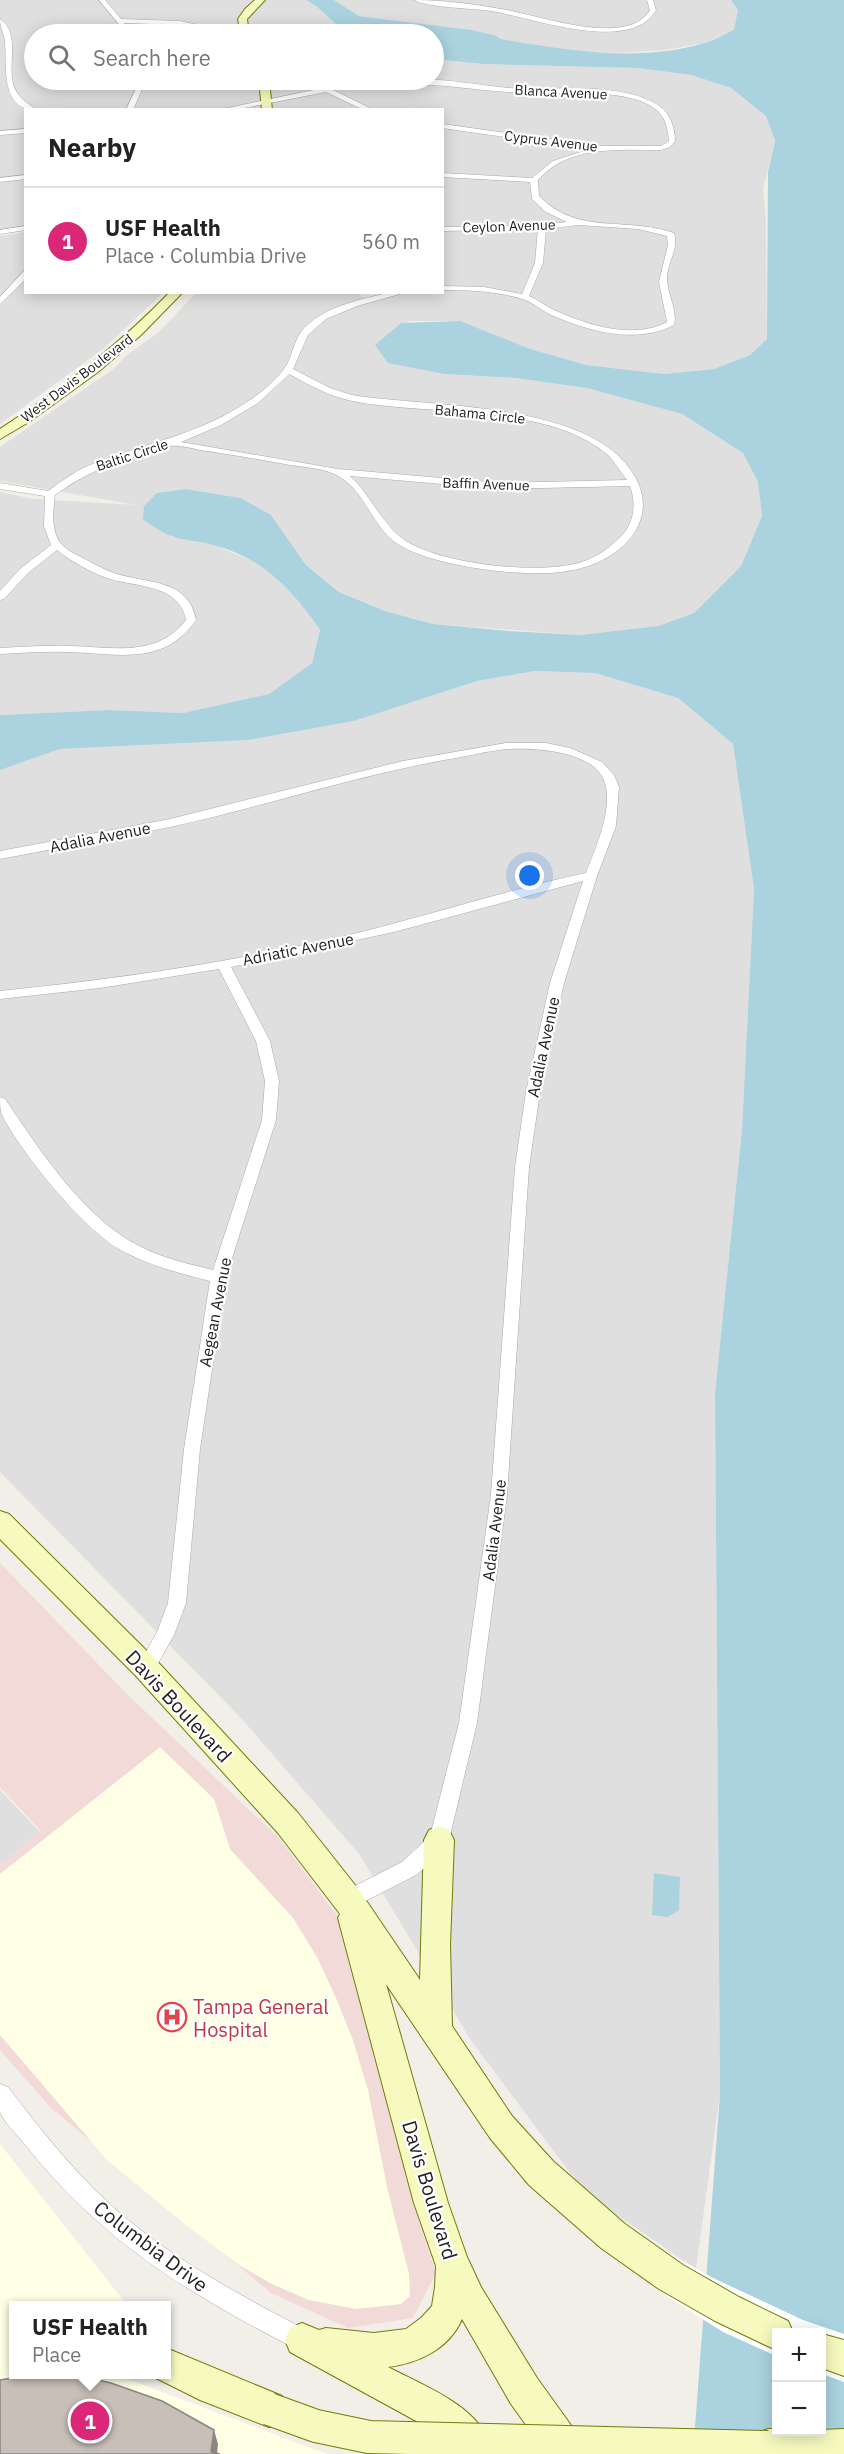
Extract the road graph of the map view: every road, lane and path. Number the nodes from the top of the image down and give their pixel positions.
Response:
1 (102, 0) edge
2 (261, 0) edge
3 (417, 0) edge
4 (650, 0) edge
5 (0, 21) edge
6 (120, 21) junction
7 (122, 24) edge
8 (185, 24) edge
9 (240, 24) edge
10 (444, 83) edge
11 (0, 88) edge
12 (139, 90) edge
13 (265, 90) edge
14 (327, 90) joint
15 (10, 95) junction
16 (267, 106) edge
17 (30, 108) edge
18 (130, 108) edge
19 (244, 108) edge
20 (367, 108) edge
21 (444, 126) edge
22 (24, 131) edge
23 (0, 133) edge
24 (601, 148) junction
25 (661, 148) joint
26 (444, 175) edge
27 (24, 177) edge
28 (0, 180) edge
29 (534, 180) junction
30 (576, 223) junction
31 (542, 227) junction
32 (24, 228) edge
33 (444, 229) edge
34 (0, 232) edge
35 (24, 276) edge
36 (444, 288) edge
37 (175, 294) edge
38 (373, 295) edge
39 (525, 297) junction
40 (0, 302) edge
41 (288, 370) junction
42 (0, 435) edge
43 (170, 443) junction
44 (339, 472) junction
45 (634, 483) junction
46 (0, 486) edge
47 (50, 494) junction
48 (57, 545) junction
49 (0, 597) edge
50 (0, 651) edge
51 (0, 855) edge
52 (591, 876) junction
53 (223, 963) junction
54 (0, 995) edge
55 (0, 1102) edge
56 (218, 1277) junction
57 (0, 1522) edge
58 (146, 1668) junction
59 (439, 1840) junction
60 (348, 1900) junction
61 (436, 2030) junction
62 (0, 2095) edge
63 (452, 2264) junction
64 (772, 2330) edge
65 (302, 2340) junction
66 (826, 2352) edge
67 (844, 2358) edge
68 (171, 2367) edge
69 (844, 2447) edge
70 (480, 2454) edge
71 (570, 2454) edge

1 - 6 street
2 - 9 street
3 - 4 street
5 - 15 street
6 - 7 street
6 - 8 street
10 - 25 street, Blanca Avenue
11 - 15 street
12 - 18 street
13 - 16 street
14 - 16 street
14 - 20 street
15 - 17 street
16 - 19 street
21 - 24 street, Cyprus Avenue
22 - 23 street
24 - 25 street, Cyprus Avenue
24 - 29 street
26 - 29 street
27 - 28 street
29 - 30 street
30 - 31 street, Ceylon Avenue
30 - 39 street
31 - 33 street, Ceylon Avenue
31 - 39 street
32 - 34 street
35 - 40 street
36 - 39 street
37 - 42 street, West Davis Boulevard
38 - 41 street, Baltic Circle
41 - 43 street, Baltic Circle
41 - 45 street, Bahama Circle
43 - 44 street
43 - 47 street, Baltic Circle
44 - 45 street, Baffin Avenue
44 - 45 street, Bahama Circle
46 - 47 street
47 - 48 street
48 - 49 street
48 - 50 street
51 - 52 street, Adalia Avenue
52 - 53 street, Adriatic Avenue
52 - 59 street, Adalia Avenue
53 - 54 street, Adriatic Avenue
53 - 56 street, Aegean Avenue
55 - 56 street
56 - 58 street, Aegean Avenue
57 - 58 street, Davis Boulevard
58 - 60 street, Davis Boulevard
59 - 60 street, Adalia Avenue
59 - 61 street
60 - 61 street, Davis Boulevard
60 - 63 street, Davis Boulevard
61 - 64 street, Davis Boulevard
62 - 65 street, Columbia Drive
63 - 65 street
63 - 71 street, Davis Boulevard
65 - 70 street
66 - 67 street
68 - 69 street, bridge

